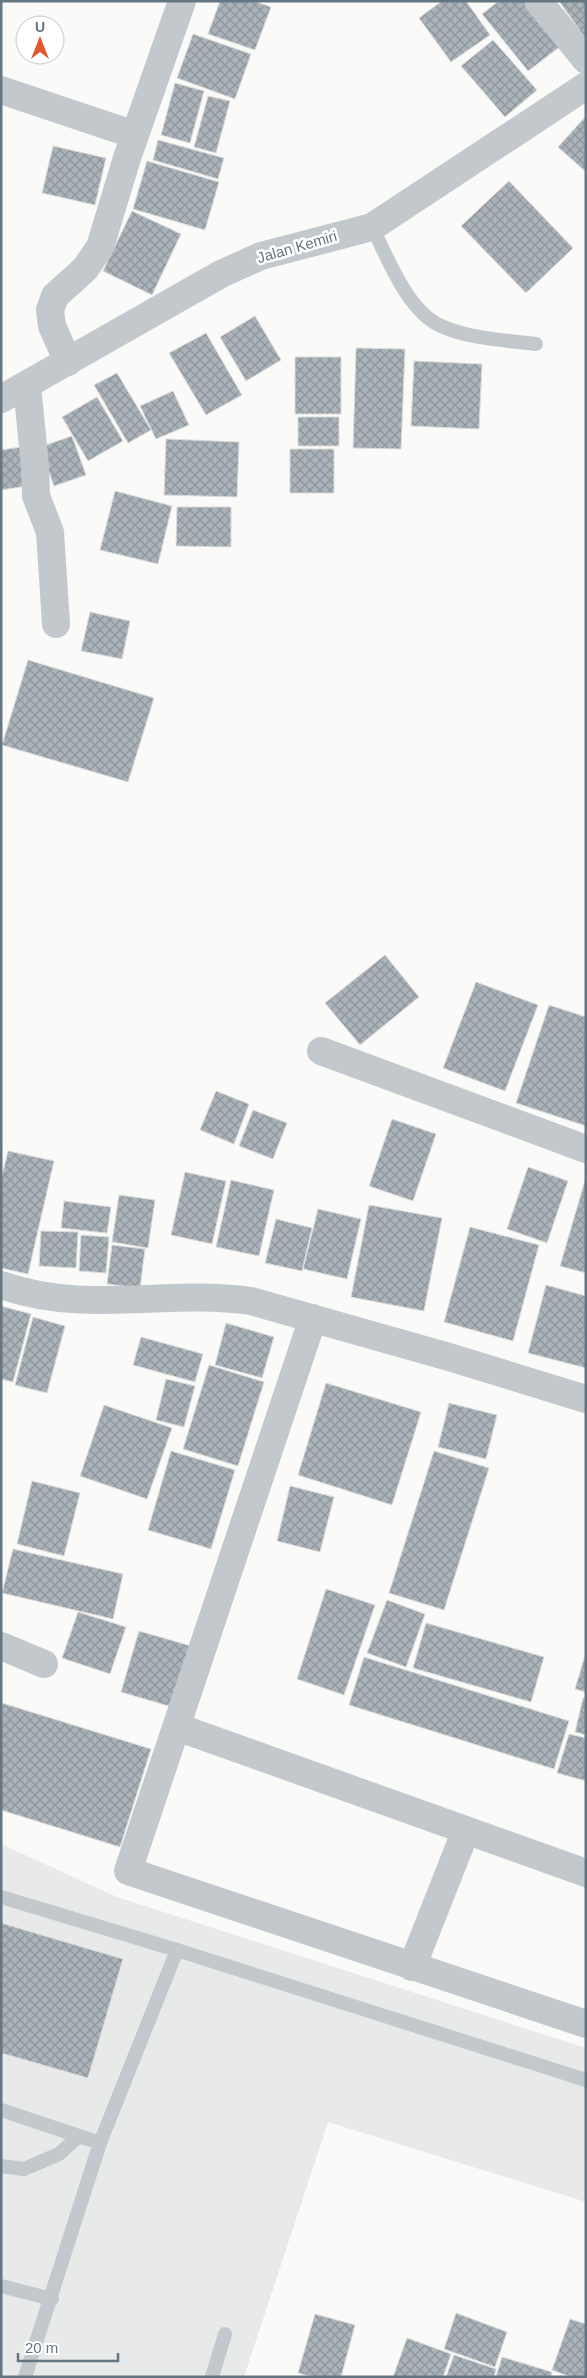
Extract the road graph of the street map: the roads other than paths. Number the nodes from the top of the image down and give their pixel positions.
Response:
1 (182, 1) edge
2 (538, 1) edge
3 (586, 60) edge
4 (586, 86) edge
5 (1, 90) edge
6 (135, 135) junction
7 (372, 227) junction
8 (536, 344) dead end
9 (68, 362) junction
10 (27, 386) junction
11 (1, 399) edge
12 (56, 624) dead end
13 (322, 1051) dead end
14 (586, 1149) edge
15 (1, 1285) edge
16 (313, 1318) junction
17 (586, 1399) edge
18 (1, 1646) edge
19 (44, 1664) dead end
20 (177, 1727) junction
21 (466, 1830) junction
22 (586, 1873) edge
23 (1, 1897) edge
24 (177, 1950) junction
25 (412, 1967) junction
26 (586, 2024) edge
27 (586, 2080) edge
28 (1, 2110) edge
29 (79, 2136) junction
30 (100, 2143) junction
31 (1, 2166) edge
32 (1, 2286) edge
33 (52, 2298) junction
34 (225, 2334) dead end
35 (25, 2377) edge
36 (212, 2377) edge

1 - 6 street
2 - 3 street
4 - 7 street, Jalan Kemiri
5 - 6 street
6 - 9 street
7 - 8 lane
7 - 9 street, Jalan Kemiri
9 - 10 street, Jalan Kemiri
10 - 11 street, Jalan Kemiri
10 - 12 street
13 - 14 street
15 - 16 street
16 - 17 street
16 - 20 street
18 - 19 street
20 - 21 street
20 - 25 street
21 - 22 street
21 - 25 street
23 - 24 lane
24 - 27 lane
24 - 30 lane
25 - 26 street
28 - 29 lane
29 - 30 lane
29 - 31 lane
30 - 33 lane
32 - 33 lane
33 - 35 lane
34 - 36 lane

